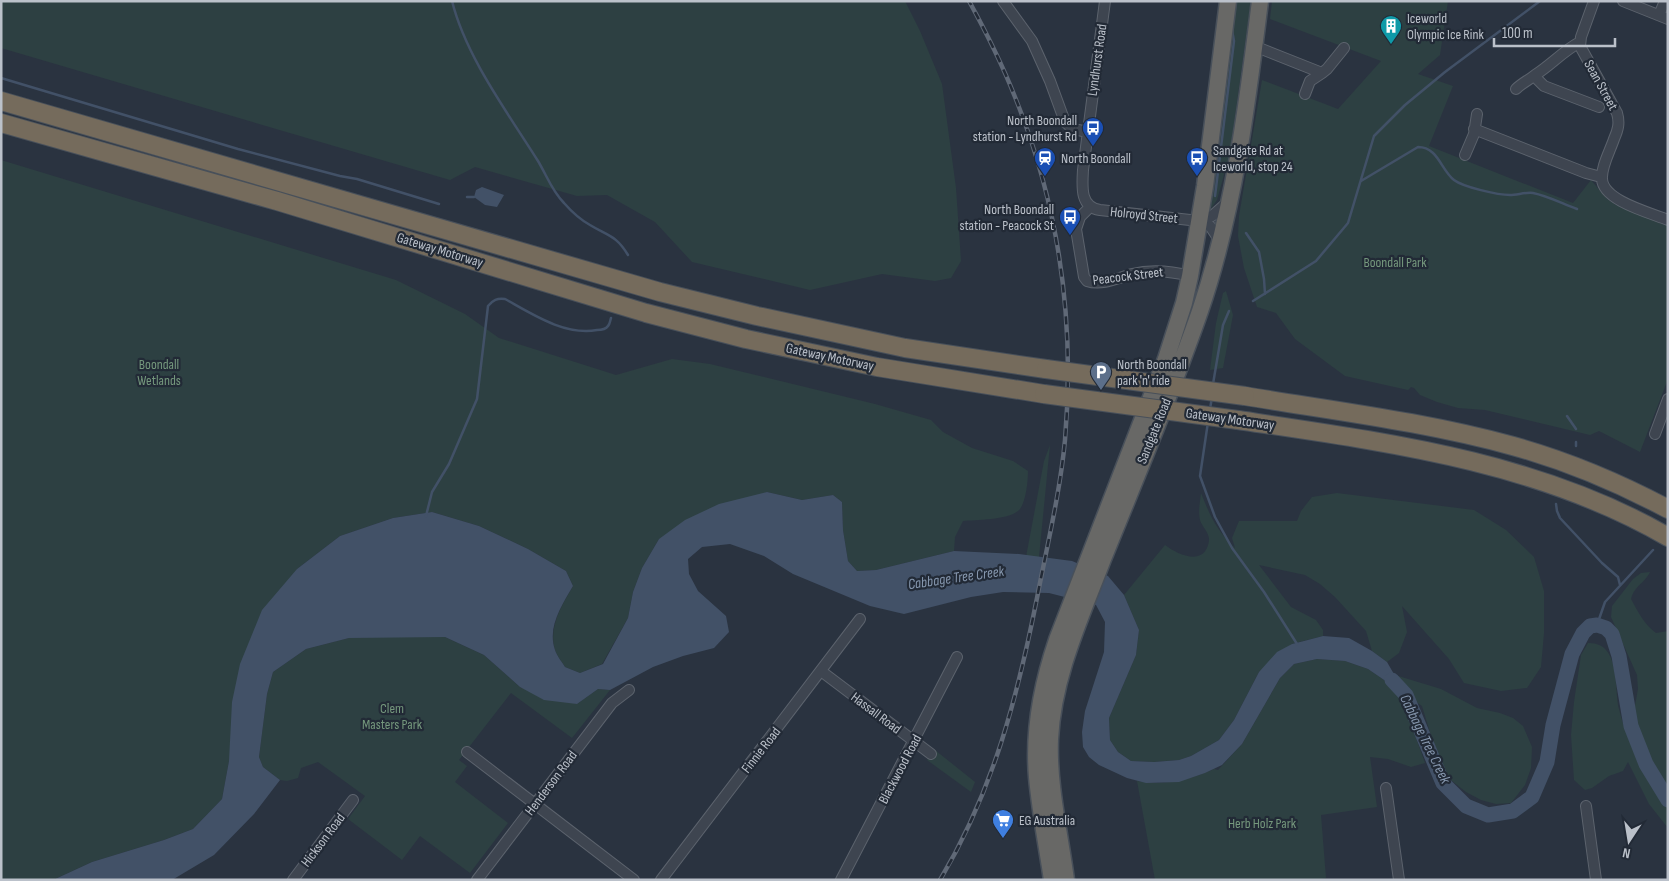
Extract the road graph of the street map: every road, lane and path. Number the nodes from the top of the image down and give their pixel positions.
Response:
1 (1003, 1) edge
2 (1105, 1) edge
3 (1228, 1) edge
4 (1260, 1) edge
5 (1594, 1) edge
6 (1623, 1) edge
7 (1665, 1) edge
8 (1663, 17) edge
9 (1580, 42) junction
10 (1254, 46) junction
11 (1344, 48) dead end
12 (1322, 73) junction
13 (1534, 76) junction
14 (1516, 89) dead end
15 (1305, 94) dead end
16 (1, 102) edge
17 (1599, 107) dead end
18 (1477, 114) dead end
19 (1, 123) edge
20 (1474, 129) junction
21 (1088, 132) junction
22 (1465, 155) dead end
23 (1602, 177) junction
24 (1230, 199) junction
25 (1090, 207) junction
26 (1668, 220) edge
27 (1200, 221) junction
28 (1220, 241) junction
29 (1190, 276) junction
30 (1668, 399) edge
31 (1655, 434) dead end
32 (1668, 510) edge
33 (1668, 537) edge
34 (1097, 555) junction
35 (860, 619) dead end
36 (957, 657) dead end
37 (821, 671) junction
38 (628, 690) dead end
39 (1043, 737) junction
40 (914, 741) junction
41 (467, 752) dead end
42 (931, 754) dead end
43 (1386, 788) dead end
44 (354, 800) dead end
45 (535, 804) junction
46 (1586, 806) dead end
47 (293, 880) edge
48 (477, 880) edge
49 (634, 880) edge
50 (661, 880) edge
51 (840, 880) edge
52 (1052, 880) edge
53 (1066, 880) edge
54 (1399, 880) edge
55 (1596, 880) edge

1 - 21 street
2 - 21 street, Lyndhurst Road
3 - 27 highway, Sandgate Road
4 - 10 highway, Sandgate Road
5 - 9 street
6 - 8 street
7 - 8 street
9 - 13 street
9 - 23 street, Sean Street
10 - 12 street
10 - 24 highway, Sandgate Road
11 - 12 street
12 - 15 street
13 - 14 street
13 - 17 street
16 - 32 highway, Gateway Motorway, bridge
18 - 20 street
19 - 33 highway, Gateway Motorway, bridge
20 - 22 street
20 - 23 street
21 - 25 street, Lyndhurst Road
23 - 26 street
24 - 27 street
24 - 28 highway, Sandgate Road
25 - 27 street, Holroyd Street
25 - 29 street, Peacock Street
27 - 28 street
27 - 29 highway, Sandgate Road
28 - 34 highway, Sandgate Road
29 - 34 highway, Sandgate Road
30 - 31 street
34 - 39 highway, Sandgate Road
35 - 37 street, Finnie Road
36 - 40 street, Blackwood Road
37 - 40 street, Hassall Road
37 - 50 street, Finnie Road
38 - 45 street, Henderson Road
39 - 52 highway
39 - 53 highway
40 - 42 street, Hassall Road
40 - 51 street, Blackwood Road
41 - 45 street
43 - 54 street
44 - 47 street, Hickson Road
45 - 48 street, Henderson Road
45 - 49 street
46 - 55 street

